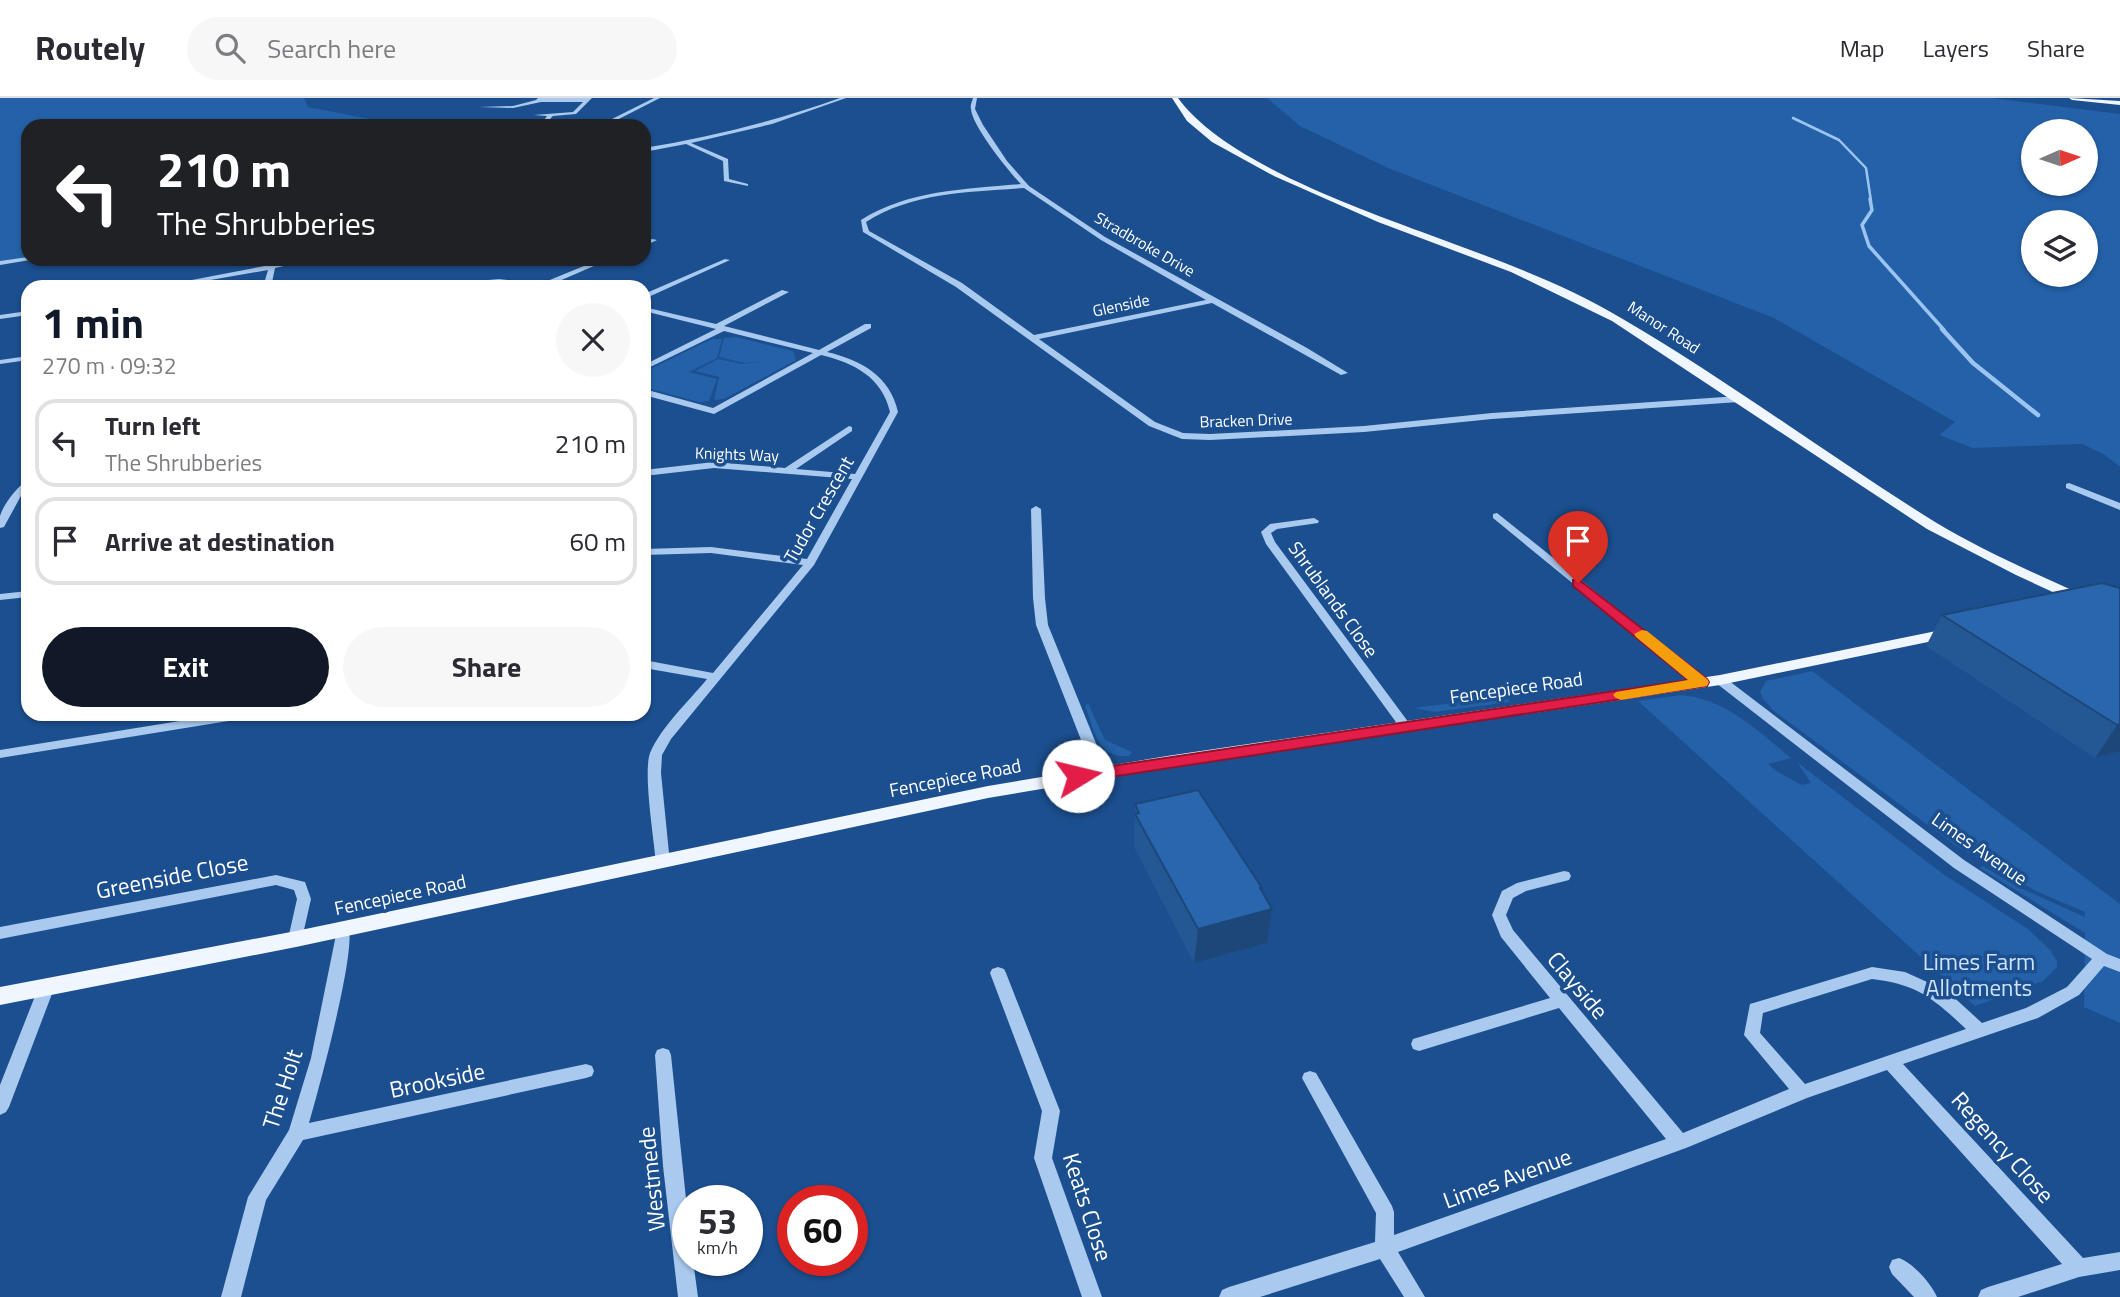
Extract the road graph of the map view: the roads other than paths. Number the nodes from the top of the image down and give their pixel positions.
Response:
1 (659, 98) edge
2 (844, 98) edge
3 (975, 98) edge
4 (1175, 98) edge
5 (2071, 98) edge
6 (540, 99) edge
7 (588, 99) edge
8 (2120, 103) edge
9 (481, 107) dead end
10 (552, 114) junction
11 (536, 115) dead end
12 (547, 119) edge
13 (616, 119) edge
14 (687, 143) junction
15 (651, 149) edge
16 (746, 185) dead end
17 (1024, 186) junction
18 (654, 240) dead end
19 (651, 241) edge
20 (21, 260) edge
21 (727, 260) dead end
22 (0, 263) edge
23 (277, 266) edge
24 (591, 266) edge
25 (272, 267) junction
26 (199, 280) edge
27 (269, 280) edge
28 (560, 280) edge
29 (785, 292) dead end
30 (651, 294) edge
31 (1215, 300) junction
32 (651, 311) edge
33 (21, 314) edge
34 (0, 317) edge
35 (868, 326) dead end
36 (719, 328) junction
37 (1032, 338) junction
38 (819, 352) junction
39 (21, 359) edge
40 (0, 362) edge
41 (651, 364) edge
42 (1344, 373) dead end
43 (651, 394) edge
44 (1739, 399) junction
45 (849, 429) dead end
46 (787, 471) junction
47 (651, 472) edge
48 (858, 477) junction
49 (2069, 486) dead end
50 (21, 496) edge
51 (2120, 507) edge
52 (1036, 509) dead end
53 (1497, 516) dead end
54 (1314, 521) dead end
55 (0, 525) edge
56 (651, 552) edge
57 (810, 564) junction
58 (21, 595) edge
59 (0, 597) edge
60 (2120, 601) edge
61 (2089, 605) junction
62 (2062, 610) edge
63 (2120, 618) edge
64 (1966, 630) edge
65 (651, 665) edge
66 (716, 677) junction
67 (1711, 681) junction
68 (204, 721) edge
69 (1405, 726) junction
70 (0, 754) edge
71 (1101, 773) junction
72 (663, 863) junction
73 (1564, 876) dead end
74 (343, 929) junction
75 (0, 933) edge
76 (296, 939) junction
77 (2102, 958) junction
78 (2120, 966) edge
79 (998, 973) dead end
80 (47, 986) junction
81 (0, 996) edge
82 (1561, 1001) junction
83 (1979, 1031) junction
84 (1419, 1044) dead end
85 (663, 1055) dead end
86 (1889, 1060) junction
87 (586, 1072) dead end
88 (1310, 1077) dead end
89 (1802, 1092) junction
90 (0, 1107) edge
91 (297, 1133) junction
92 (1680, 1142) junction
93 (1384, 1248) junction
94 (2120, 1261) edge
95 (1899, 1267) dead end
96 (2079, 1268) junction
97 (231, 1297) edge
98 (688, 1297) edge
99 (1092, 1297) edge
100 (1229, 1297) edge
101 (1415, 1297) edge
102 (1927, 1297) edge
103 (1988, 1297) edge

1 - 13 street
2 - 14 street
3 - 17 street, Stradbroke Drive
4 - 44 main road, Manor Road
5 - 8 main road
6 - 7 street
6 - 9 street
7 - 10 street
10 - 11 street
10 - 12 street
14 - 15 street
14 - 16 street
17 - 31 street, Stradbroke Drive
17 - 37 street, Bracken Drive
18 - 19 street
20 - 22 street
21 - 30 street
23 - 25 street
24 - 28 street
25 - 26 street
25 - 27 street
29 - 36 street
31 - 37 street, Glenside
31 - 42 street, Stradbroke Drive
32 - 36 street, Tudor Crescent
33 - 34 street
35 - 38 street
36 - 38 street, Tudor Crescent
36 - 41 street
37 - 44 street, Bracken Drive
38 - 43 street
38 - 48 street, Tudor Crescent
39 - 40 street
44 - 61 main road, Manor Road
45 - 46 street, Knights Way
46 - 47 street, Knights Way
46 - 48 street, Knights Way
48 - 57 street, Tudor Crescent
49 - 51 street
50 - 55 street
52 - 71 street
53 - 67 street, Limes Avenue
54 - 69 street, Shrublands Close
56 - 57 street
57 - 66 street, Tudor Crescent
58 - 59 street
60 - 61 main road
61 - 62 main road
61 - 63 main road, Manor Road
64 - 67 main road, Fencepiece Road
65 - 66 street
66 - 72 street, Tudor Crescent
67 - 69 main road, Fencepiece Road
67 - 77 street, Limes Avenue
68 - 70 street
69 - 71 main road, Fencepiece Road
71 - 72 main road, Fencepiece Road
72 - 74 main road, Fencepiece Road
73 - 82 street, Clayside
74 - 76 main road, Fencepiece Road
74 - 91 street, The Holt
75 - 76 street, Greenside Close
76 - 80 main road, Fencepiece Road
77 - 78 street
77 - 83 street, Limes Avenue
79 - 99 street, Keats Close
80 - 81 main road, Fencepiece Road
80 - 90 street
82 - 84 street
82 - 92 street, Clayside
83 - 86 street, Limes Avenue
83 - 89 street
85 - 98 street, Westmede
86 - 89 street, Limes Avenue
86 - 96 street, Regency Close
87 - 91 street, Brookside
88 - 93 street
89 - 92 street, Limes Avenue
91 - 97 street, The Holt
92 - 93 street, Limes Avenue
93 - 100 street, Limes Avenue
93 - 101 street
94 - 96 street
95 - 102 street
96 - 103 street

